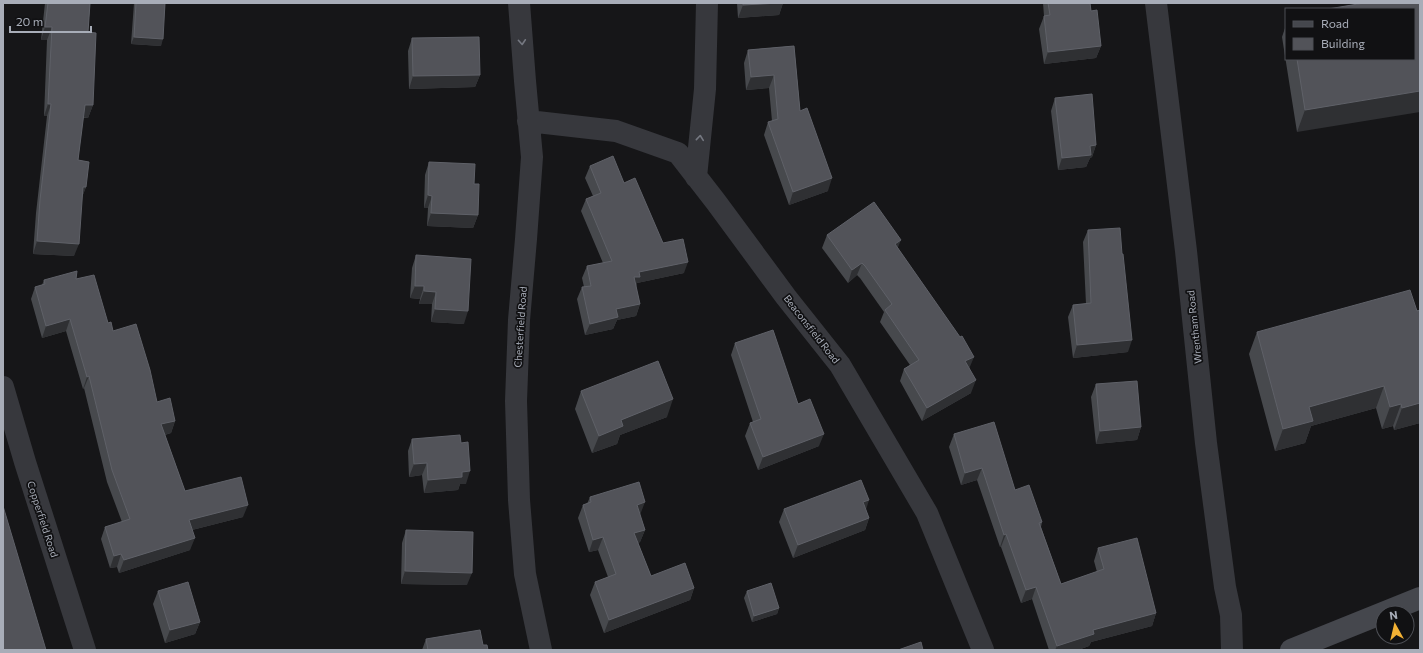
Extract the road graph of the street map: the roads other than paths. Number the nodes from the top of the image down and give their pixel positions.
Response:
1 (519, 3) edge
2 (707, 3) edge
3 (1156, 3) edge
4 (528, 121) junction
5 (696, 177) junction
6 (3, 387) edge
7 (1420, 598) edge
8 (85, 650) edge
9 (541, 650) edge
10 (983, 650) edge
11 (1232, 650) edge
12 (1291, 650) edge

1 -> 4 street, Chesterfield Road
5 -> 2 street
3 - 11 street, Wrentham Road
4 - 5 street, Beaconsfield Road
4 - 9 street, Chesterfield Road
5 - 10 street, Beaconsfield Road
6 - 8 street, Copperfield Road
7 - 12 main road

